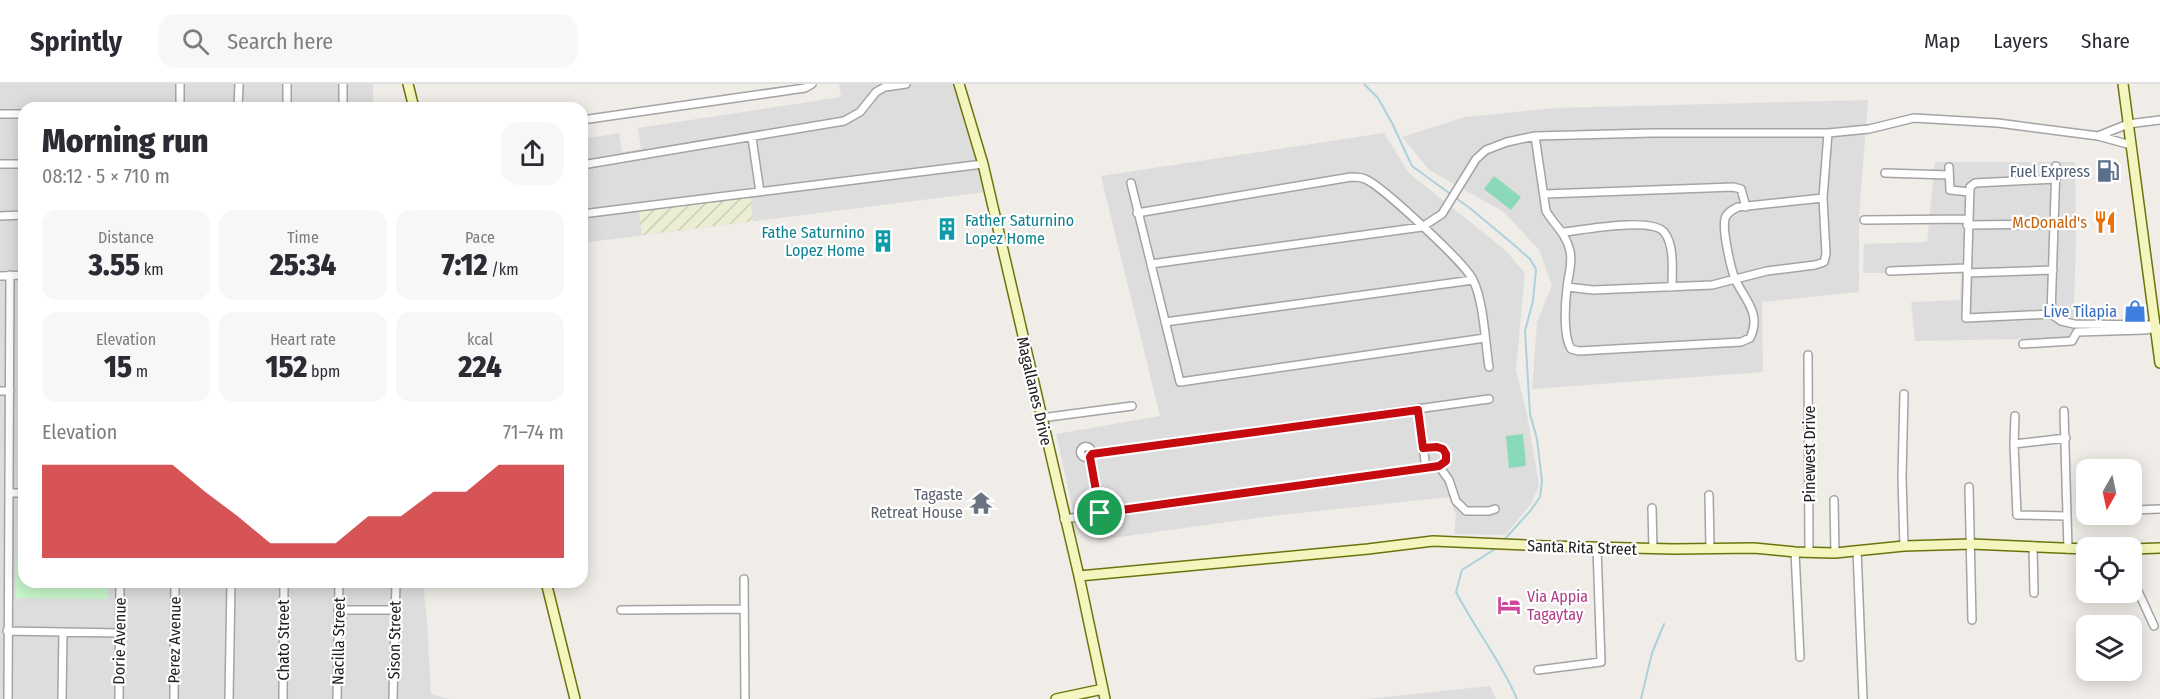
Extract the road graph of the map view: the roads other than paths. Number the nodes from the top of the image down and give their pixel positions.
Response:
1 (180, 84) edge
2 (239, 84) edge
3 (287, 84) edge
4 (344, 84) edge
5 (408, 84) edge
6 (812, 84) edge
7 (906, 84) edge
8 (959, 84) edge
9 (2123, 84) edge
10 (180, 102) edge
11 (238, 102) edge
12 (287, 102) edge
13 (344, 102) edge
14 (412, 102) edge
15 (0, 114) edge
16 (18, 114) edge
17 (588, 119) edge
18 (2160, 120) edge
19 (2128, 124) junction
20 (1828, 133) junction
21 (1535, 136) junction
22 (2098, 136) junction
23 (752, 138) junction
24 (2131, 145) junction
25 (0, 164) edge
26 (18, 164) edge
27 (588, 164) edge
28 (983, 164) junction
29 (2056, 166) dead end
30 (1885, 172) dead end
31 (2056, 179) junction
32 (1131, 183) dead end
33 (760, 192) junction
34 (1970, 192) junction
35 (1545, 194) junction
36 (1823, 198) junction
37 (1746, 207) junction
38 (588, 213) edge
39 (1137, 213) junction
40 (18, 215) edge
41 (0, 216) edge
42 (1864, 220) dead end
43 (1968, 222) junction
44 (2054, 224) junction
45 (1422, 226) junction
46 (1563, 232) junction
47 (1151, 264) junction
48 (2053, 270) junction
49 (1890, 271) dead end
50 (1967, 271) junction
51 (10, 275) junction
52 (18, 275) edge
53 (0, 276) edge
54 (1735, 278) junction
55 (1473, 280) junction
56 (1567, 287) junction
57 (1672, 287) junction
58 (2051, 314) junction
59 (1165, 322) junction
60 (2156, 327) edge
61 (1485, 338) junction
62 (2023, 344) dead end
63 (1808, 355) dead end
64 (2160, 363) edge
65 (1489, 367) dead end
66 (0, 391) edge
67 (10, 391) junction
68 (1904, 394) dead end
69 (1489, 399) dead end
70 (1132, 406) dead end
71 (1418, 410) junction
72 (2064, 411) dead end
73 (2015, 416) dead end
74 (1041, 418) junction
75 (2066, 438) junction
76 (2014, 444) junction
77 (1423, 448) junction
78 (1439, 466) junction
79 (1426, 468) junction
80 (1969, 487) dead end
81 (9, 493) junction
82 (18, 493) edge
83 (1709, 495) dead end
84 (1834, 500) dead end
85 (1652, 508) dead end
86 (1495, 509) dead end
87 (2160, 509) edge
88 (2142, 510) edge
89 (1100, 513) junction
90 (2066, 516) junction
91 (1064, 519) junction
92 (1103, 532) dead end
93 (1971, 544) junction
94 (1904, 546) junction
95 (2033, 546) junction
96 (1597, 548) junction
97 (1710, 548) junction
98 (2160, 548) edge
99 (1653, 549) junction
100 (2068, 549) junction
101 (2076, 549) edge
102 (2142, 549) edge
103 (1857, 550) junction
104 (1795, 552) junction
105 (1809, 552) junction
106 (1835, 553) junction
107 (1078, 576) junction
108 (744, 579) dead end
109 (120, 588) edge
110 (175, 588) edge
111 (231, 588) edge
112 (284, 588) edge
113 (339, 588) edge
114 (396, 588) edge
115 (547, 588) edge
116 (2034, 593) dead end
117 (2142, 600) edge
118 (744, 609) junction
119 (338, 610) junction
120 (394, 610) junction
121 (621, 610) dead end
122 (1972, 620) dead end
123 (2154, 626) dead end
124 (7, 631) junction
125 (63, 632) junction
126 (120, 633) junction
127 (1800, 657) dead end
128 (1538, 669) dead end
129 (1104, 694) edge
130 (8, 699) edge
131 (62, 699) edge
132 (119, 699) edge
133 (174, 699) edge
134 (229, 699) edge
135 (283, 699) edge
136 (337, 699) edge
137 (393, 699) edge
138 (575, 699) edge
139 (745, 699) edge
140 (1056, 699) edge
141 (1863, 699) edge

1 - 10 street
2 - 11 street
3 - 12 street
4 - 13 street
5 - 14 street
6 - 17 street
7 - 23 street
8 - 28 street, Magallanes Drive
9 - 19 street
15 - 16 street
18 - 19 street
19 - 22 street
19 - 24 street
20 - 21 street
20 - 22 street
20 - 36 street
21 - 35 street
21 - 45 street
22 - 24 street
23 - 27 street
23 - 33 street
24 - 60 street
25 - 26 street
28 - 33 street
28 - 74 street, Magallanes Drive
29 - 31 street
30 - 34 street
31 - 34 street
31 - 44 street
32 - 39 street
33 - 38 street
34 - 43 street
35 - 37 street
35 - 46 street
36 - 37 street
36 - 54 street
37 - 54 street
39 - 45 street
39 - 47 street
40 - 41 street
42 - 43 street
43 - 44 street
43 - 50 street
44 - 48 street
45 - 47 street
45 - 55 street
46 - 56 street
46 - 57 street
47 - 59 street
48 - 50 street
48 - 58 street
49 - 50 street
50 - 58 street
51 - 52 street
51 - 53 street
51 - 67 street
54 - 56 street
54 - 57 street
55 - 59 street
55 - 61 street
56 - 57 street
58 - 60 street
59 - 61 street
60 - 62 street
60 - 64 street
61 - 65 street
63 - 105 street, Pinewest Drive
66 - 67 street
67 - 81 street
68 - 94 street
69 - 71 street
70 - 74 street
71 - 77 street
71 - 89 street
72 - 75 street
73 - 76 street
74 - 91 street, Magallanes Drive
75 - 76 street
75 - 90 street
76 - 90 street
77 - 78 street
77 - 79 street
78 - 79 street
78 - 86 street
79 - 89 street
80 - 93 street
81 - 82 street
81 - 124 street
83 - 97 street
84 - 106 street
85 - 99 street
87 - 88 street
89 - 91 street
89 - 92 street
90 - 100 street
91 - 107 street, Magallanes Drive
93 - 94 street, Santa Rita Street
93 - 95 street, Santa Rita Street
93 - 122 street
94 - 103 street, Santa Rita Street
95 - 100 street, Santa Rita Street
95 - 116 street
96 - 99 street, Santa Rita Street
96 - 107 street, Santa Rita Street
96 - 128 street
97 - 99 street, Santa Rita Street
97 - 104 street, Santa Rita Street
98 - 102 street
100 - 101 street, Santa Rita Street
103 - 106 street, Santa Rita Street
103 - 141 street
104 - 105 street, Santa Rita Street
104 - 127 street
105 - 106 street, Santa Rita Street
107 - 129 street, Magallanes Drive
108 - 118 street
109 - 126 street, Dorie Avenue
110 - 133 street, Perez Avenue
111 - 134 street
112 - 135 street, Chato Street
113 - 119 street, Nacilla Street
114 - 120 street, Sison Street
115 - 138 street
117 - 123 street
118 - 121 street
118 - 139 street
119 - 120 street
119 - 136 street, Nacilla Street
120 - 137 street, Sison Street
124 - 125 street
124 - 130 street
125 - 126 street
125 - 131 street
126 - 132 street, Dorie Avenue
129 - 140 street

